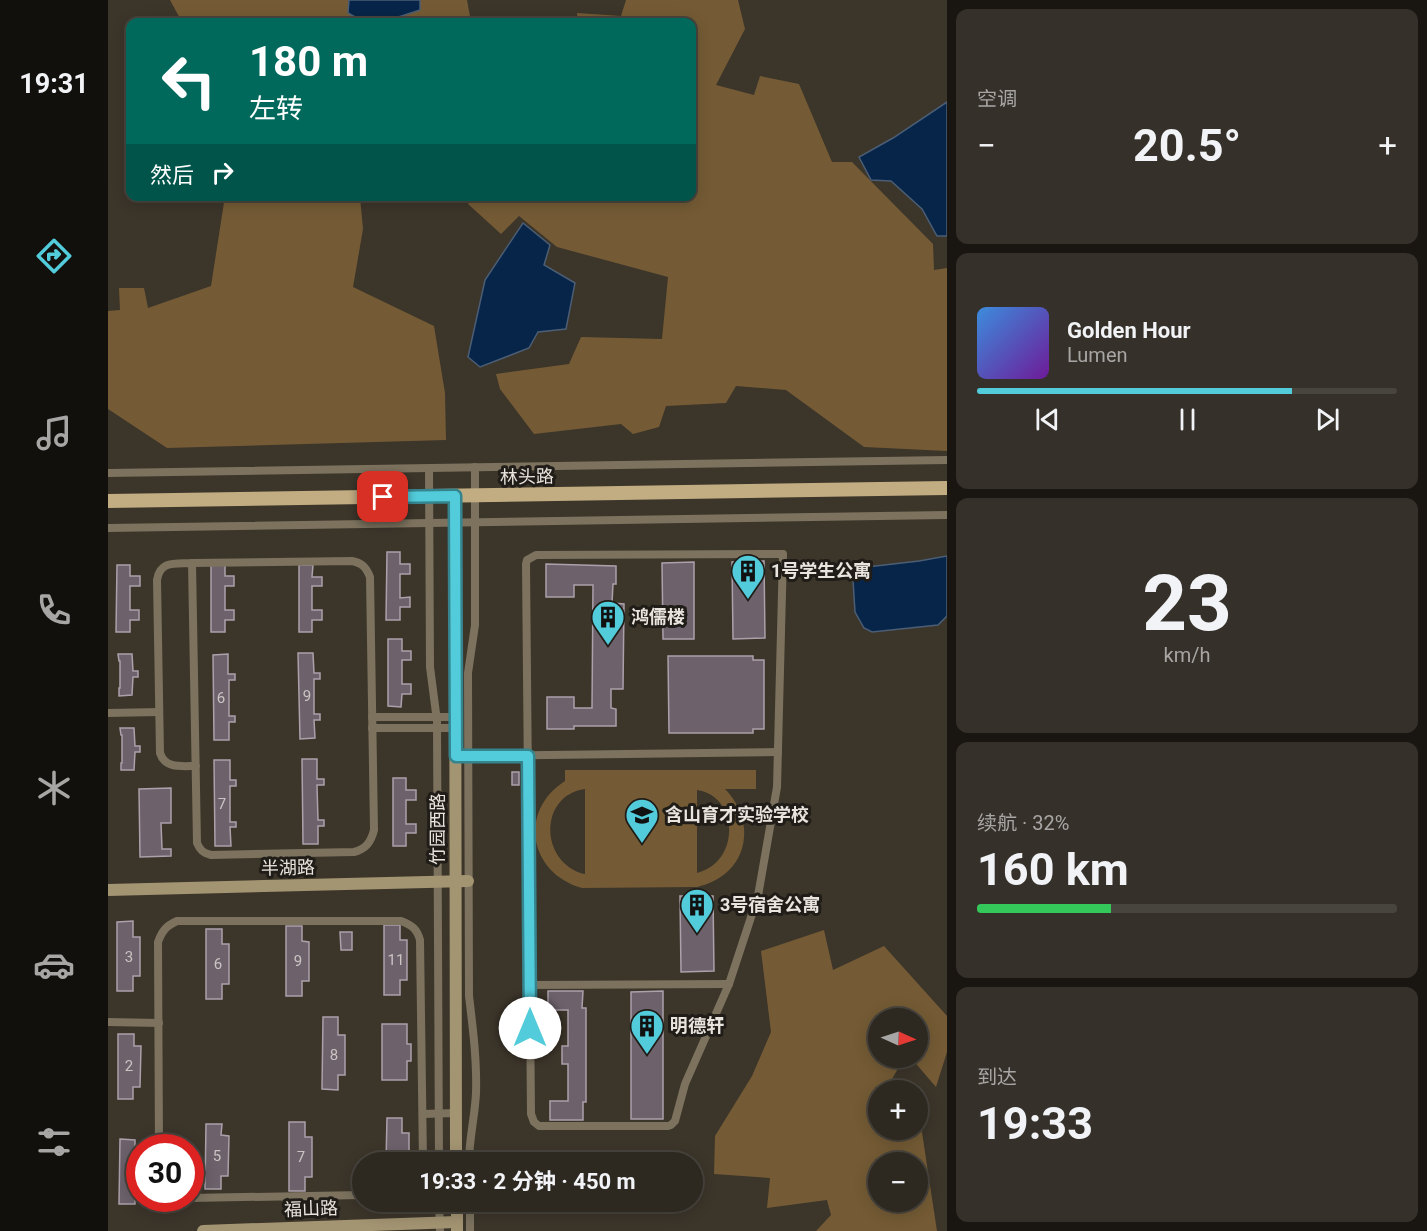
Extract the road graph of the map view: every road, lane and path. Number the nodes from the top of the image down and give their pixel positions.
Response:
1 (947, 460) edge
2 (475, 467) junction
3 (429, 468) junction
4 (108, 473) edge
5 (947, 488) edge
6 (475, 495) junction
7 (429, 496) junction
8 (455, 496) junction
9 (108, 501) edge
10 (947, 515) edge
11 (475, 522) junction
12 (429, 523) junction
13 (455, 523) junction
14 (108, 528) edge
15 (192, 563) junction
16 (159, 712) junction
17 (108, 713) edge
18 (372, 717) junction
19 (436, 717) junction
20 (456, 723) junction
21 (372, 728) junction
22 (437, 729) junction
23 (778, 753) junction
24 (456, 756) junction
25 (528, 756) junction
26 (196, 766) junction
27 (437, 882) junction
28 (462, 882) junction
29 (108, 890) edge
30 (729, 984) junction
31 (530, 985) junction
32 (108, 1022) edge
33 (159, 1023) junction
34 (456, 1113) junction
35 (423, 1114) junction
36 (438, 1114) junction
37 (159, 1134) edge
38 (423, 1152) edge
39 (439, 1152) edge
40 (456, 1152) edge
41 (469, 1152) edge
42 (352, 1195) edge
43 (204, 1198) edge
44 (439, 1212) edge
45 (470, 1212) edge
46 (440, 1227) edge
47 (457, 1227) edge
48 (203, 1231) edge
49 (470, 1231) edge

1 - 2 street
2 - 3 street
2 - 6 street
3 - 4 street
3 - 7 street
5 - 6 main road, 林头路
6 - 8 main road, 林头路
6 - 11 street
7 - 8 main road, 林头路
7 - 9 main road, 林头路
7 - 12 street
8 - 13 main road, 竹园西路
10 - 11 street
11 - 13 street
11 - 28 street
12 - 13 street
12 - 14 street
12 - 19 street
13 - 20 main road, 竹园西路
15 - 16 street
15 - 18 street
15 - 26 street
16 - 17 street
16 - 26 street
18 - 19 street
18 - 21 street
19 - 20 street
19 - 22 street
20 - 22 street
20 - 24 main road, 竹园西路
21 - 22 street
21 - 26 street
22 - 27 street
23 - 25 street
23 - 25 street
23 - 30 street
24 - 25 street
24 - 28 main road, 竹园西路
25 - 31 street
27 - 28 main road, 半湖路
27 - 29 main road, 半湖路
27 - 36 street
28 - 34 main road, 竹园西路
28 - 41 street
30 - 31 street
30 - 31 street
32 - 33 street
33 - 35 street
33 - 37 street
34 - 36 street
34 - 40 main road, 竹园西路
35 - 36 street
35 - 38 street
36 - 39 street
42 - 43 street
44 - 46 street
45 - 49 street
46 - 47 main road, 福山路
46 - 48 main road, 福山路

